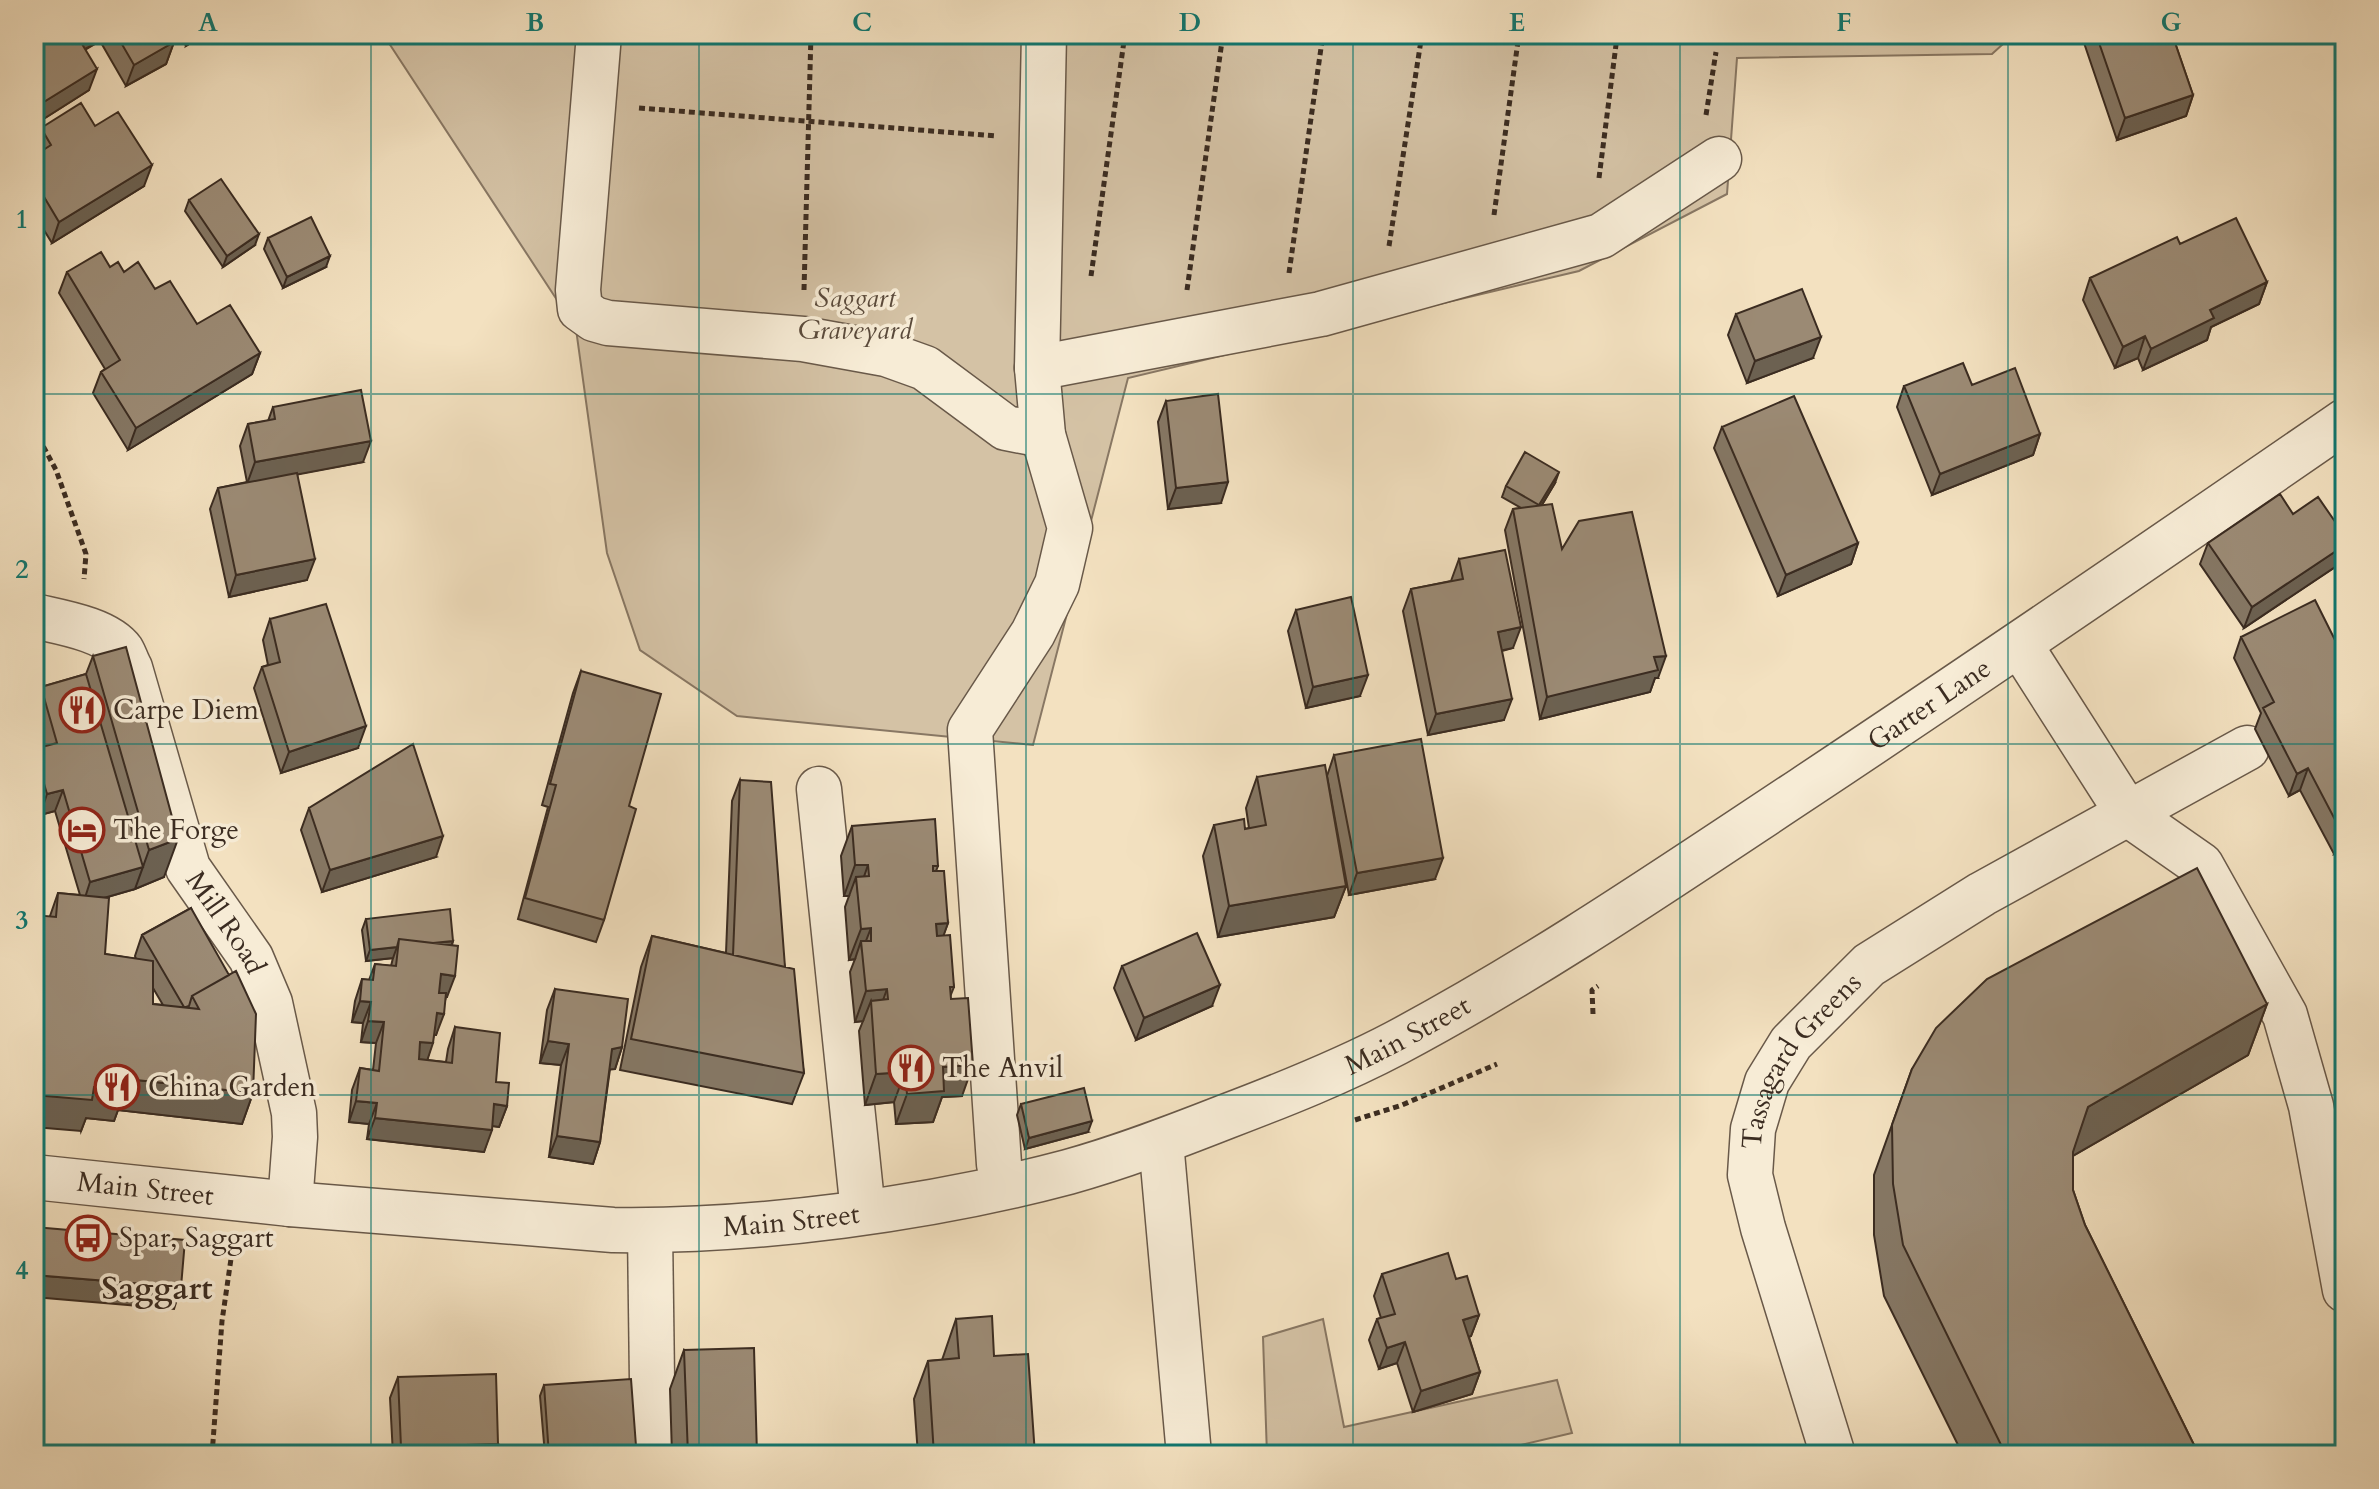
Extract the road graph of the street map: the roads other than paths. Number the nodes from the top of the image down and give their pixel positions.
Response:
1 (599, 34) edge
2 (1044, 34) edge
3 (1719, 159) dead end
4 (1037, 368) junction
5 (2345, 421) edge
6 (1043, 435) junction
7 (34, 616) edge
8 (2020, 645) junction
9 (2247, 748) dead end
10 (819, 789) dead end
11 (2128, 814) junction
12 (1506, 981) joint
13 (1161, 1142) junction
14 (34, 1177) edge
15 (1004, 1186) junction
16 (290, 1204) junction
17 (863, 1212) junction
18 (650, 1231) junction
19 (2345, 1290) edge
20 (653, 1455) edge
21 (1189, 1455) edge
22 (1833, 1455) edge

1 - 6 street
2 - 4 street
3 - 4 street
4 - 6 street
5 - 8 street, Garter Lane
6 - 15 street
7 - 16 street, Mill Road
8 - 11 street
8 - 12 street, Garter Lane
9 - 11 street, Tassagard Greens
10 - 17 street
11 - 19 street
11 - 22 street, Tassagard Greens
12 - 13 street, Main Street
13 - 15 street, Main Street
13 - 21 street
14 - 16 street, Main Street
15 - 17 street, Main Street
16 - 18 street, Main Street
17 - 18 street, Main Street
18 - 20 street

